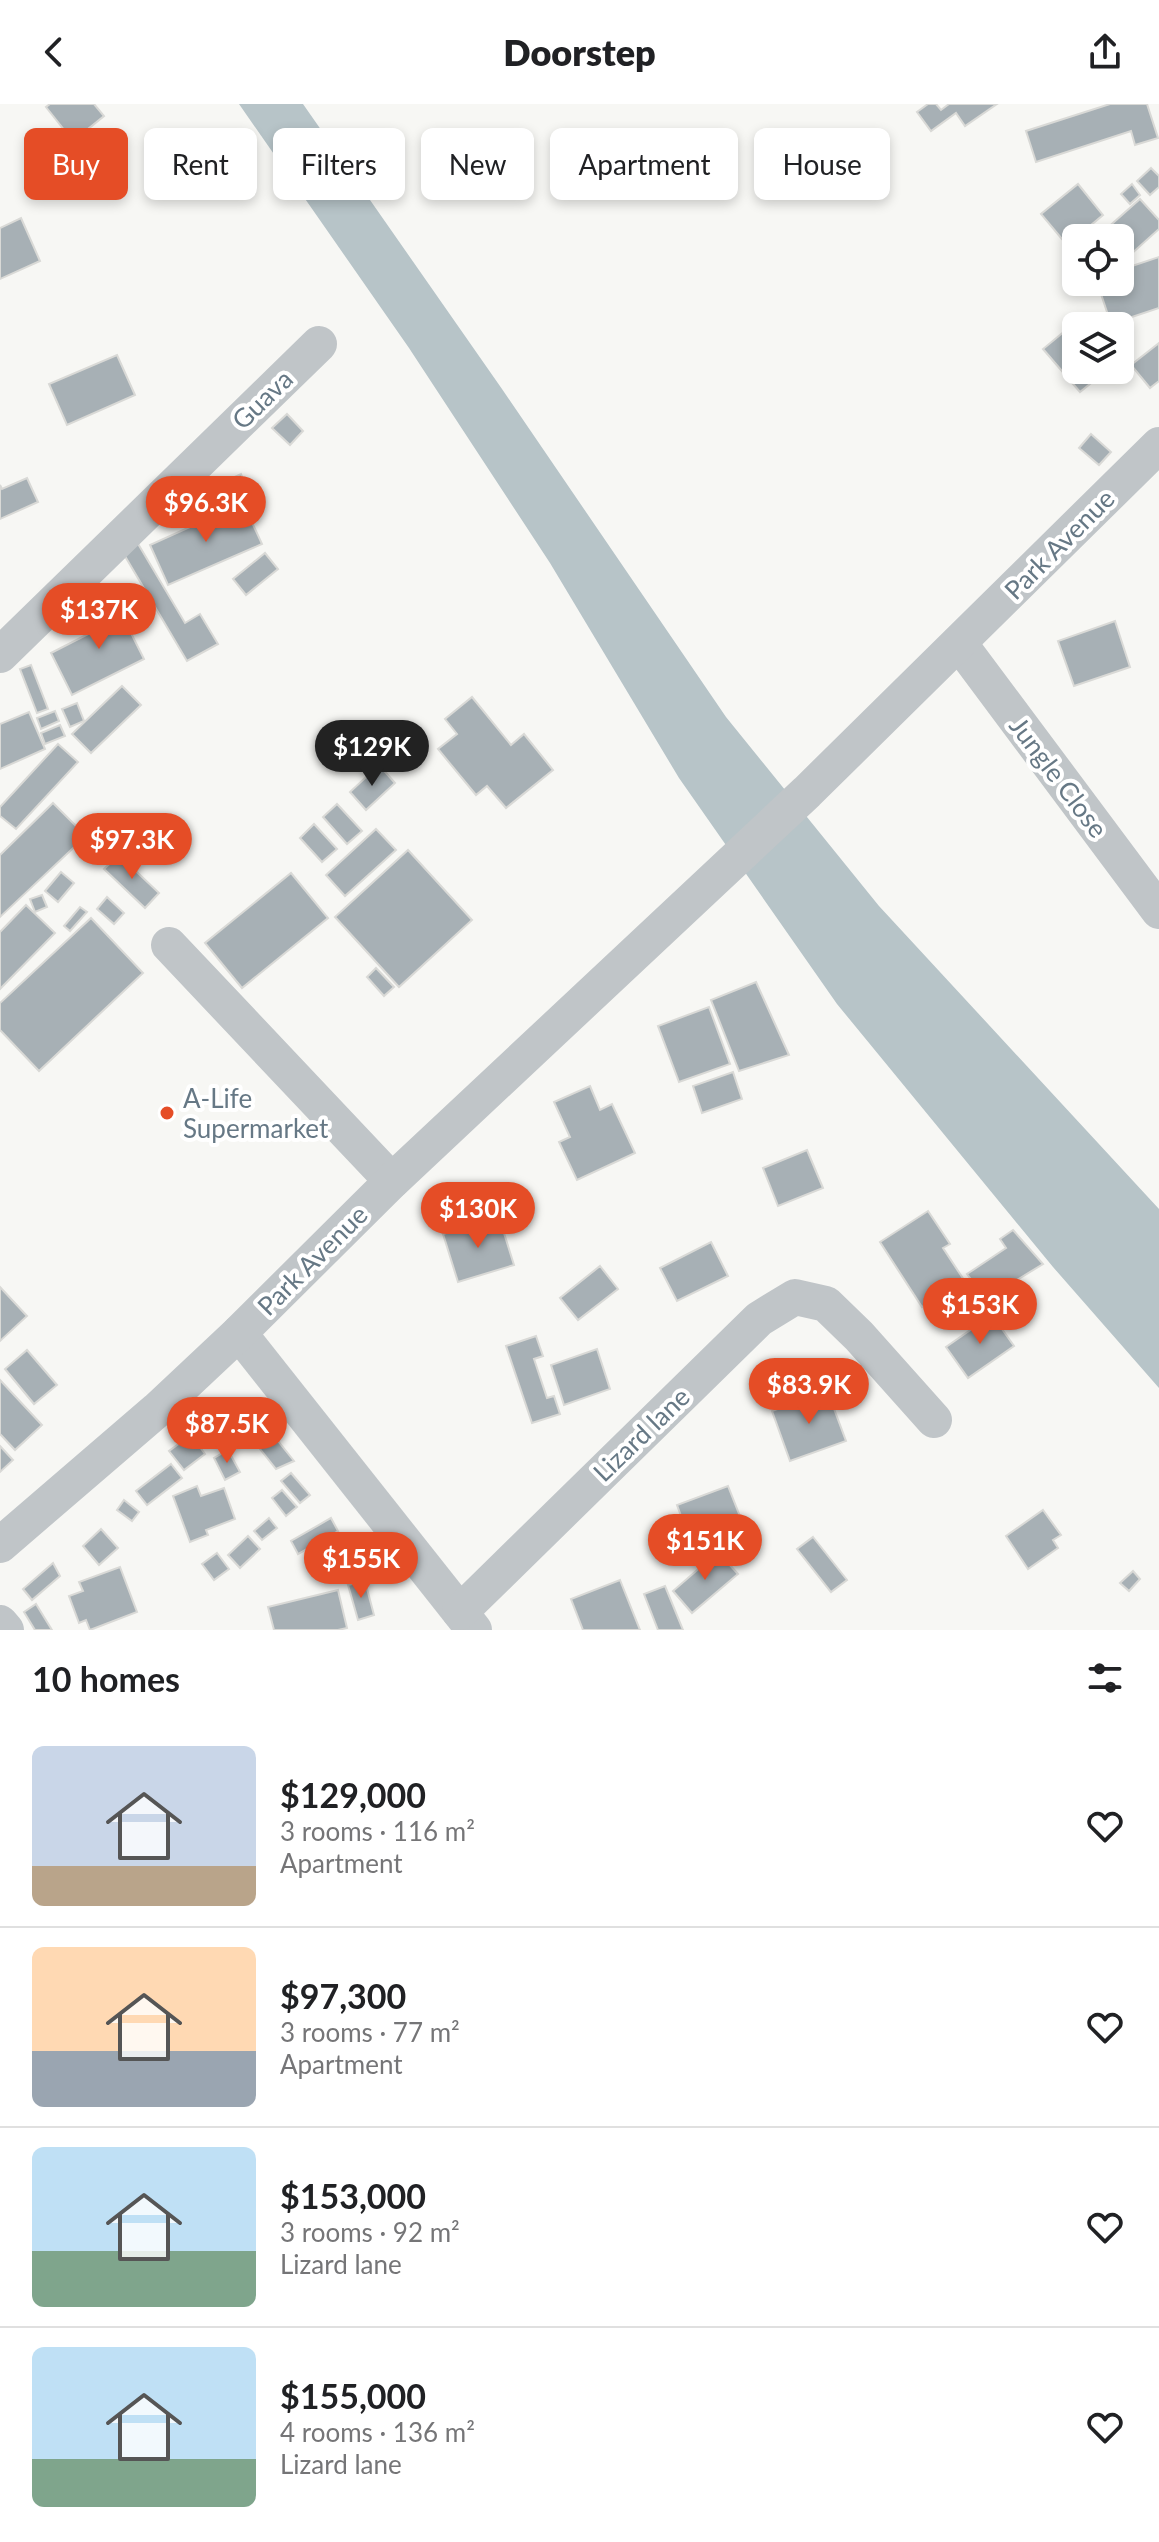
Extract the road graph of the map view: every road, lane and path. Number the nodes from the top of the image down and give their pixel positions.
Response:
1 (319, 344) dead end
2 (1159, 445) edge
3 (959, 643) junction
4 (0, 655) edge
5 (1159, 911) edge
6 (169, 945) dead end
7 (392, 1181) junction
8 (239, 1333) junction
9 (934, 1420) dead end
10 (0, 1545) edge
11 (467, 1621) edge
12 (0, 1623) edge
13 (6, 1630) edge

1 - 4 street, Guava
2 - 3 street, Park Avenue
3 - 5 street, Jungle Close
3 - 7 street, Park Avenue
6 - 7 street
7 - 8 street, Park Avenue
8 - 10 street, Park Avenue
8 - 11 street
9 - 11 street, Lizard lane
12 - 13 street

